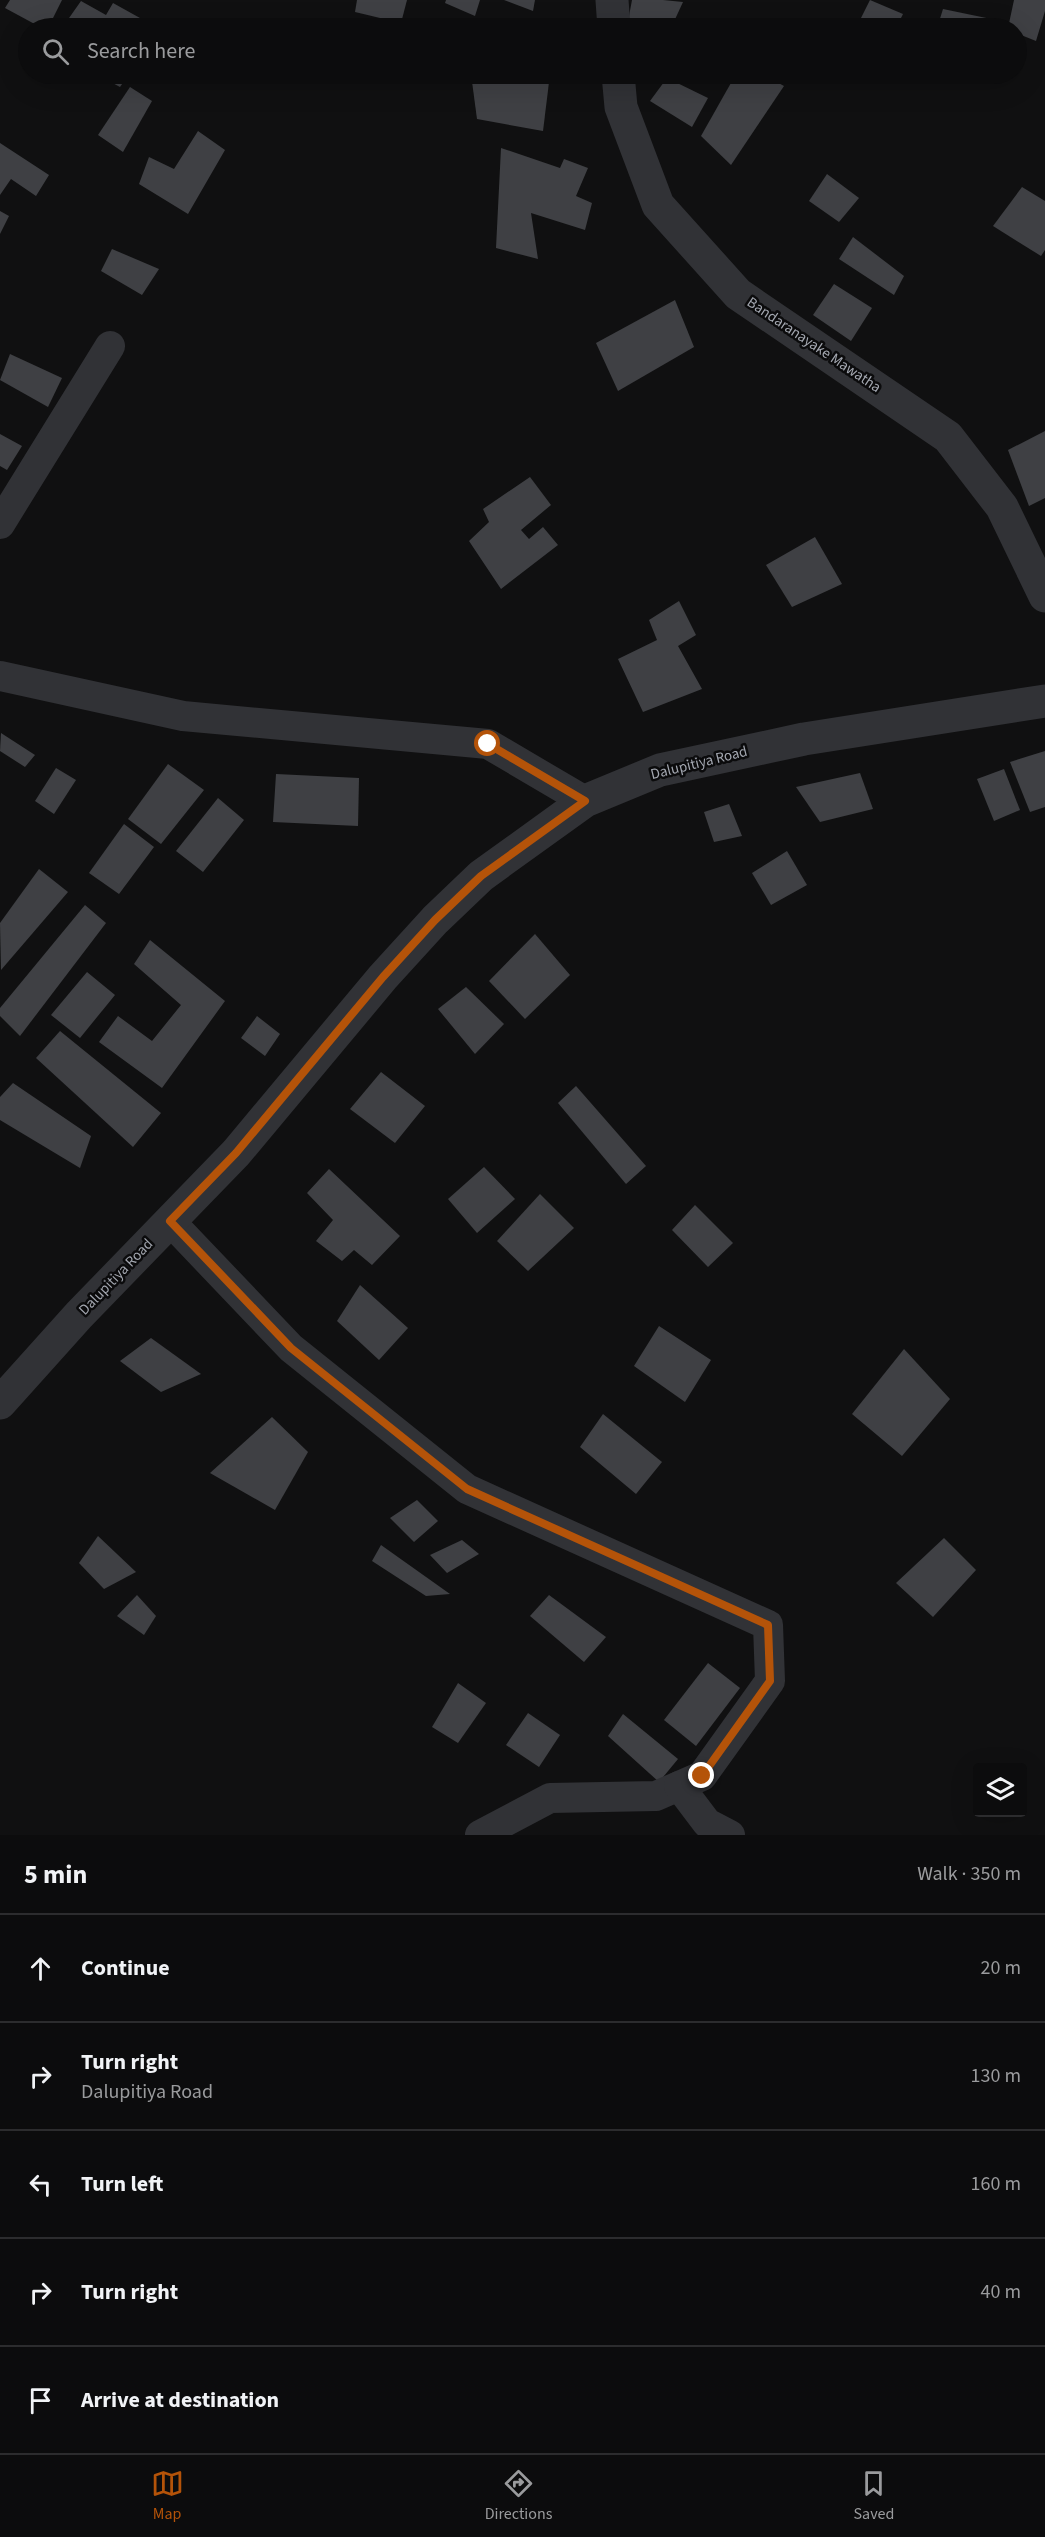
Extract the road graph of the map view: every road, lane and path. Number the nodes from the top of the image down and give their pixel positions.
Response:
1 (612, 0) edge
2 (613, 18) edge
3 (619, 84) edge
4 (110, 346) dead end
5 (0, 524) edge
6 (1045, 596) edge
7 (0, 676) edge
8 (1045, 701) edge
9 (585, 801) junction
10 (170, 1221) junction
11 (0, 1403) edge
12 (679, 1786) junction
13 (480, 1835) edge
14 (730, 1835) edge

1 - 2 street
3 - 6 street, Bandaranayake Mawatha
4 - 5 street
7 - 9 street
8 - 9 street, Dalupitiya Road
9 - 10 street, Dalupitiya Road
10 - 11 street, Dalupitiya Road
10 - 12 street
12 - 13 street
12 - 14 street

